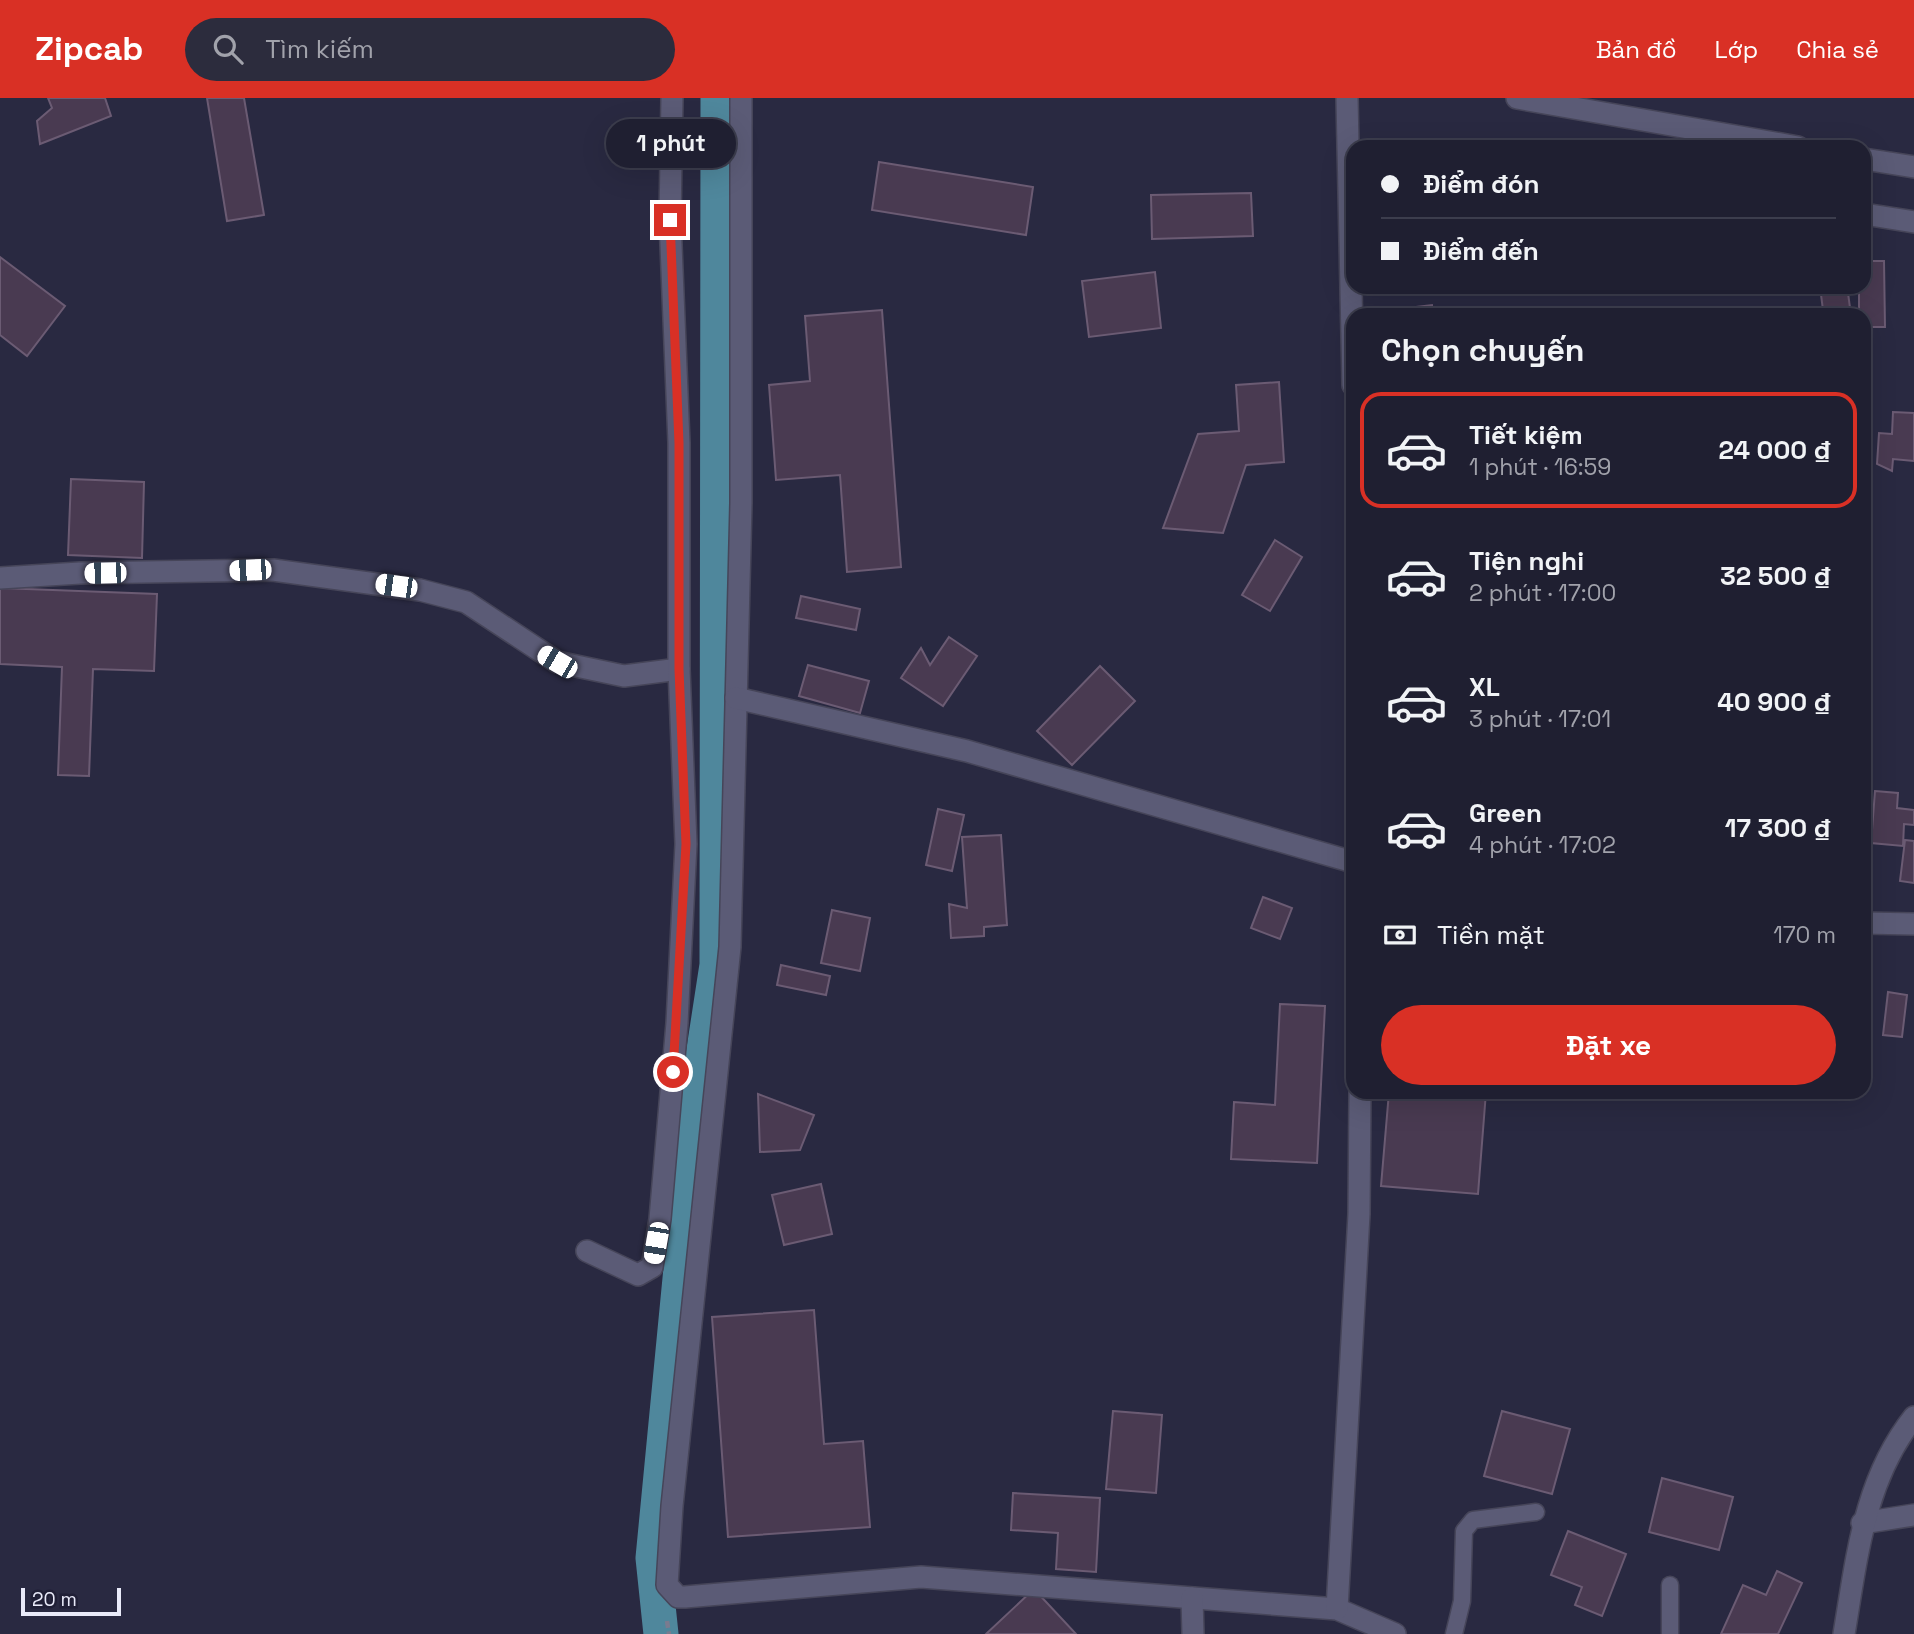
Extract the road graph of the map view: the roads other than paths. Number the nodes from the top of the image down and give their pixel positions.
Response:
1 (672, 98) edge
2 (741, 98) edge
3 (1347, 98) edge
4 (1517, 98) edge
5 (1349, 140) edge
6 (1757, 140) edge
7 (1871, 160) edge
8 (1914, 167) edge
9 (1871, 215) edge
10 (1914, 222) edge
11 (0, 579) edge
12 (679, 669) junction
13 (736, 698) junction
14 (1346, 860) edge
15 (1871, 923) edge
16 (1914, 924) edge
17 (1360, 1099) edge
18 (587, 1251) dead end
19 (1914, 1416) edge
20 (1536, 1513) dead end
21 (1914, 1516) edge
22 (1862, 1523) junction
23 (1670, 1586) dead end
24 (1192, 1598) junction
25 (1337, 1609) junction
26 (1193, 1634) edge
27 (1395, 1634) edge
28 (1454, 1634) edge
29 (1670, 1634) edge
30 (1844, 1634) edge

1 - 12 street
2 - 13 street
3 - 5 street
4 - 6 street
7 - 8 street
9 - 10 street
11 - 12 street
12 - 18 street
13 - 14 street
13 - 24 street
15 - 16 street
17 - 25 street
19 - 22 street
20 - 28 lane
21 - 22 street
22 - 30 street
23 - 29 lane
24 - 25 street
24 - 26 street
25 - 27 street

